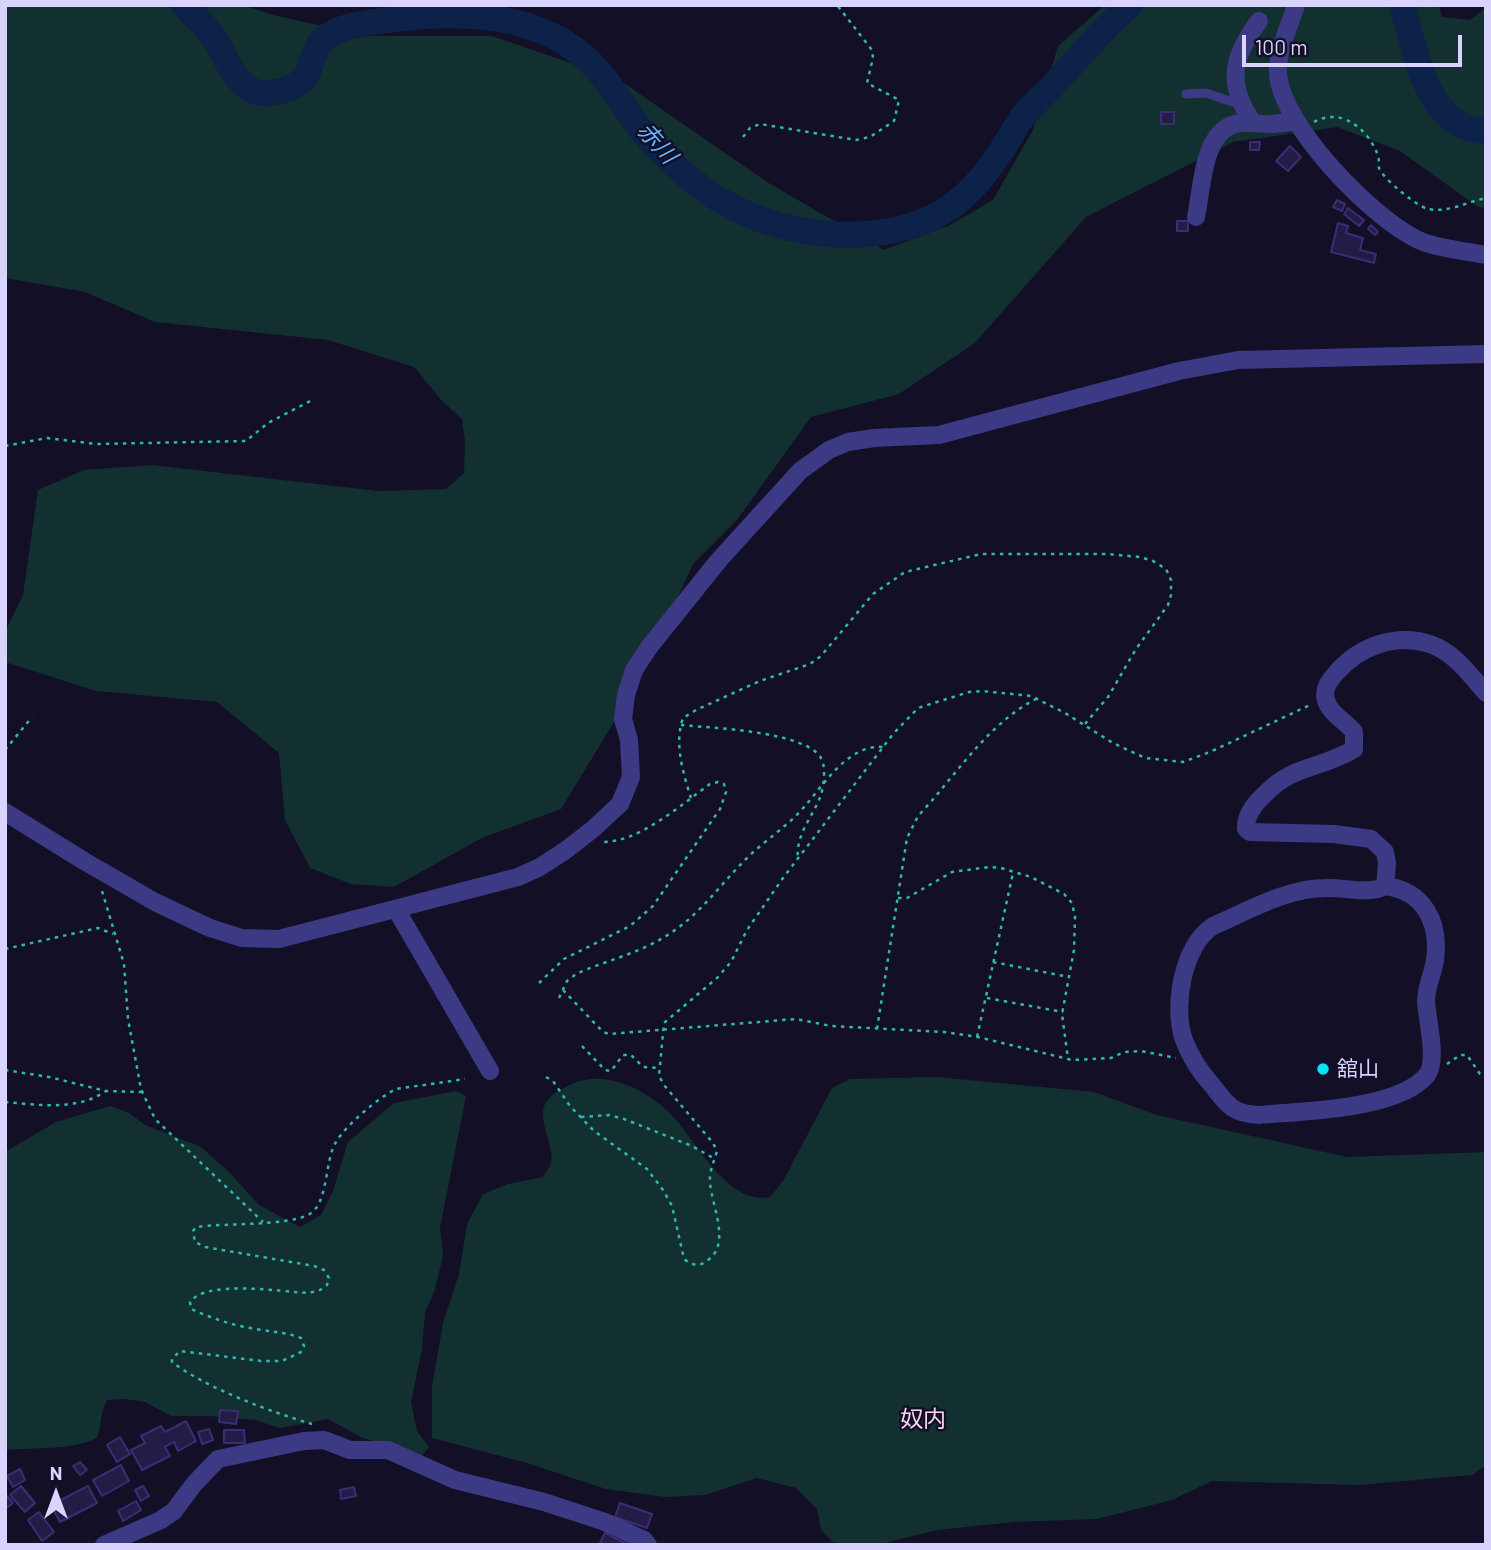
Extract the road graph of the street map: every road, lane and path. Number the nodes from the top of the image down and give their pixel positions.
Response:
1 (837, 5) edge
2 (1296, 5) edge
3 (1259, 21) dead end
4 (1186, 94) dead end
5 (1241, 105) junction
6 (1253, 123) junction
7 (1299, 124) junction
8 (743, 137) dead end
9 (1486, 198) edge
10 (1196, 217) dead end
11 (1486, 255) edge
12 (1486, 354) edge
13 (314, 399) dead end
14 (5, 446) edge
15 (1486, 693) edge
16 (1326, 698) junction
17 (1036, 699) junction
18 (32, 717) dead end
19 (681, 725) junction
20 (1084, 725) junction
21 (884, 747) junction
22 (5, 750) edge
23 (822, 786) junction
24 (691, 797) junction
25 (5, 812) edge
26 (590, 832) junction
27 (797, 860) junction
28 (1013, 871) junction
29 (101, 872) junction
30 (1385, 886) junction
31 (898, 898) junction
32 (396, 909) junction
33 (115, 935) junction
34 (5, 950) edge
35 (993, 962) junction
36 (1069, 977) junction
37 (539, 983) dead end
38 (563, 990) junction
39 (559, 998) dead end
40 (986, 998) junction
41 (1063, 1012) junction
42 (877, 1029) junction
43 (662, 1030) junction
44 (977, 1037) junction
45 (582, 1046) dead end
46 (1068, 1059) junction
47 (1196, 1063) junction
48 (660, 1069) junction
49 (5, 1070) edge
50 (490, 1071) dead end
51 (1428, 1072) junction
52 (545, 1077) dead end
53 (1486, 1077) edge
54 (465, 1079) dead end
55 (106, 1091) junction
56 (142, 1092) junction
57 (5, 1102) edge
58 (581, 1118) junction
59 (715, 1159) junction
60 (263, 1222) junction
61 (321, 1427) dead end
62 (112, 1543) edge
63 (648, 1545) edge

1 - 8 path
2 - 7 street
3 - 5 street
4 - 5 lane
5 - 6 street
6 - 7 street
6 - 10 street
7 - 9 path
7 - 11 street
12 - 26 street
13 - 14 path
15 - 16 street
16 - 20 path
16 - 30 street
17 - 20 path
17 - 21 path
17 - 31 path
18 - 22 path
19 - 20 path
19 - 23 path
19 - 24 path
21 - 23 path
21 - 27 path
23 - 27 path
23 - 38 path
24 - 26 path
24 - 37 path
25 - 29 street
26 - 32 street
27 - 43 path
28 - 31 path
28 - 35 path
28 - 36 path
29 - 32 street
29 - 33 path
30 - 47 street
30 - 51 street
31 - 42 path
32 - 50 street
33 - 34 path
33 - 56 path
35 - 36 path
35 - 40 path
36 - 41 path
38 - 39 path
38 - 43 path
40 - 41 path
40 - 44 path
41 - 46 path
42 - 43 path
42 - 44 path
43 - 48 path
44 - 46 path
45 - 48 path
46 - 47 path
47 - 51 street
48 - 59 path
49 - 55 path
51 - 53 path
52 - 58 path
54 - 60 path
55 - 56 path
55 - 57 path
56 - 60 path
58 - 59 path
58 - 59 path
60 - 61 path
62 - 63 street

